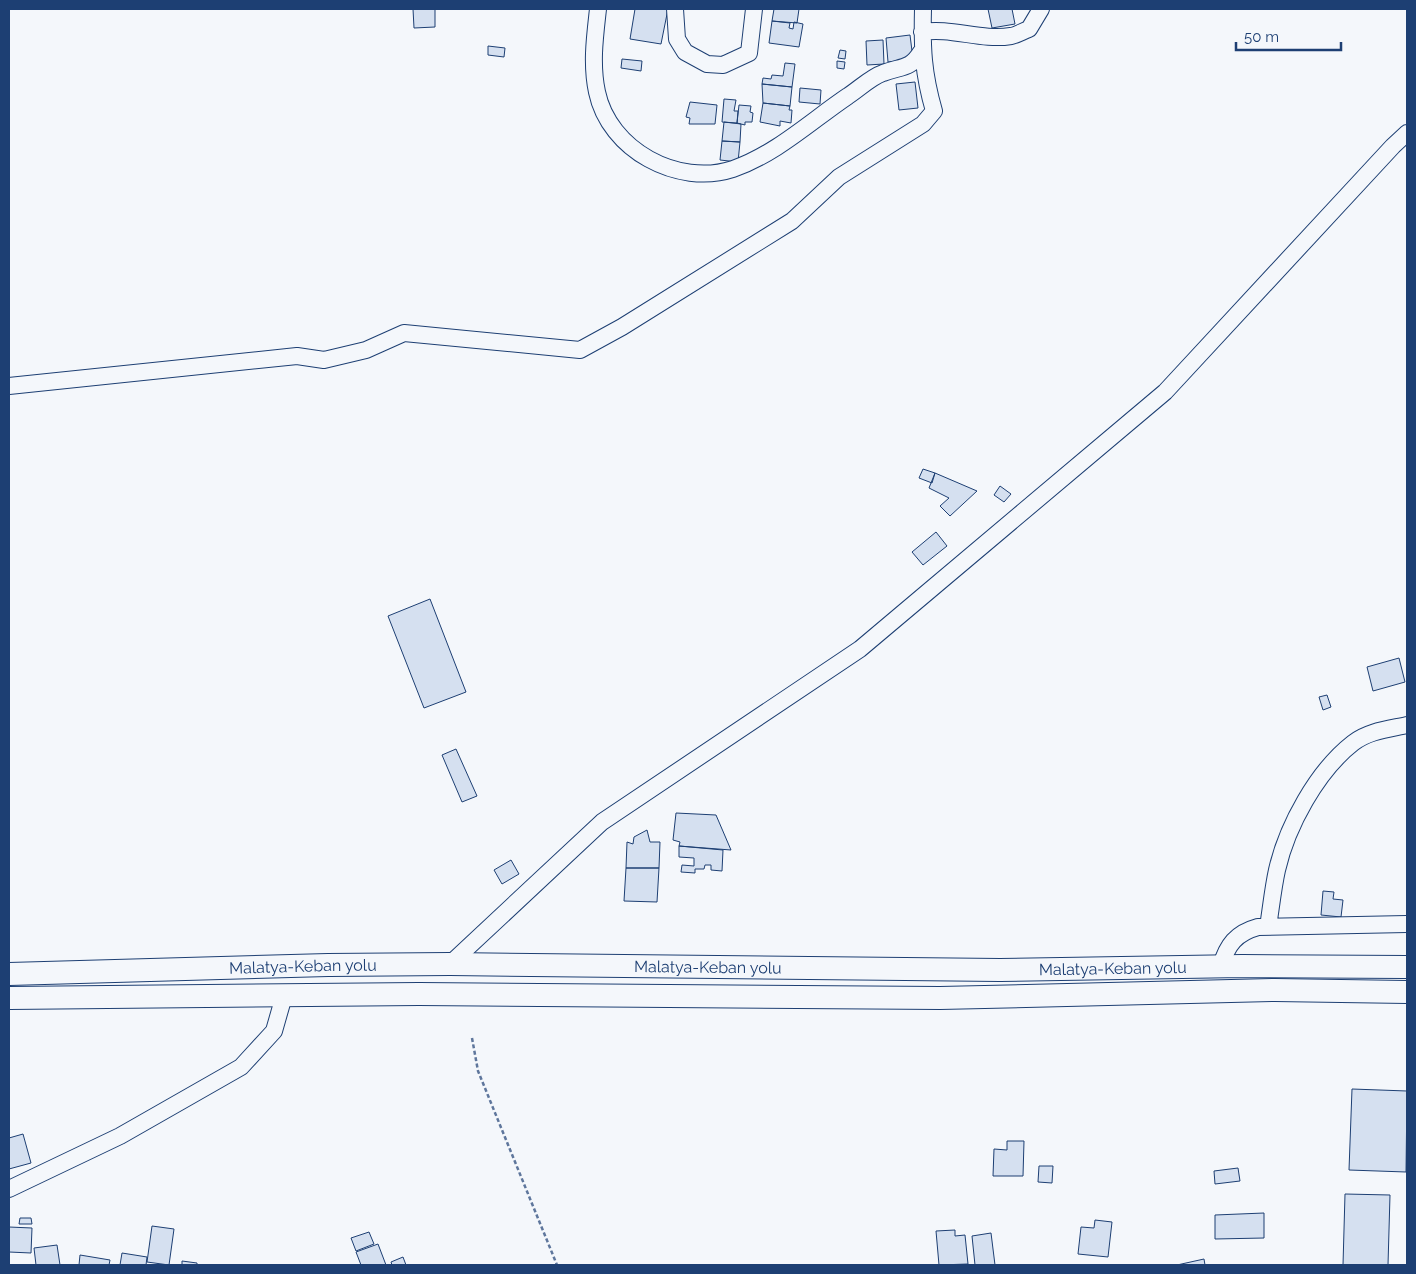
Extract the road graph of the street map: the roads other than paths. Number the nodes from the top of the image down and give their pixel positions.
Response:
1 (598, 9) edge
2 (675, 9) edge
3 (754, 9) edge
4 (923, 9) edge
5 (1040, 9) edge
6 (922, 32) junction
7 (921, 52) junction
8 (1407, 133) edge
9 (9, 386) edge
10 (1407, 726) edge
11 (1407, 924) edge
12 (1268, 927) junction
13 (450, 964) junction
14 (1221, 966) junction
15 (1407, 967) edge
16 (9, 974) edge
17 (1407, 992) edge
18 (284, 996) junction
19 (9, 998) edge
20 (9, 1189) edge

1 - 7 street
2 - 3 street
4 - 6 street
5 - 6 street
6 - 7 street
7 - 9 street
8 - 13 street
10 - 12 street
11 - 12 street
12 - 14 street
13 - 14 highway, Malatya-Keban yolu
13 - 16 highway, Malatya-Keban yolu
14 - 15 highway, Malatya-Keban yolu
17 - 18 highway, Malatya-Keban yolu
18 - 19 highway, Malatya-Keban yolu
18 - 20 street

